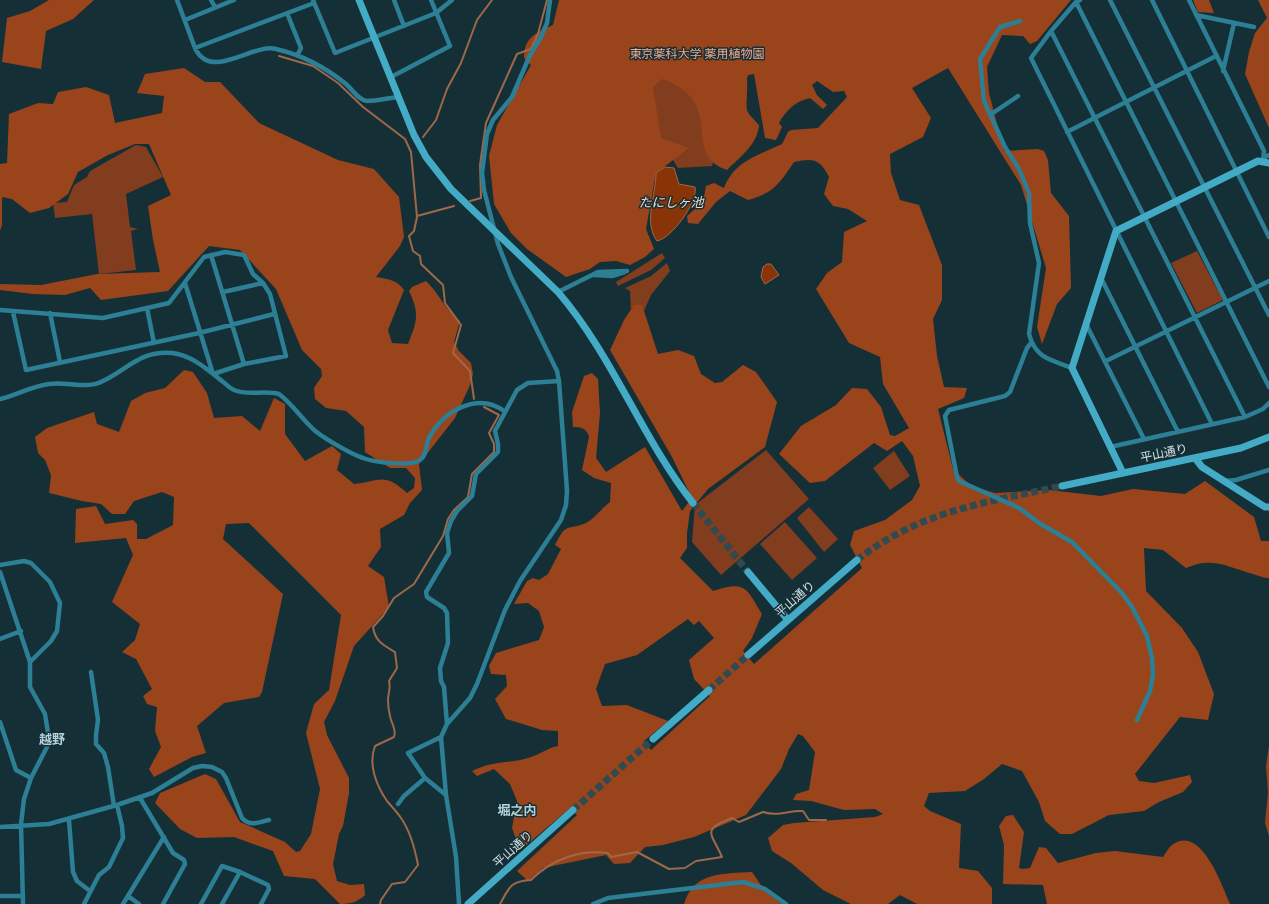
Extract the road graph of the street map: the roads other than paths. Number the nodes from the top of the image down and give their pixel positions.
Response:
1 (176, 0) edge
2 (211, 0) edge
3 (234, 0) edge
4 (359, 0) edge
5 (394, 0) edge
6 (431, 0) edge
7 (452, 0) edge
8 (550, 0) edge
9 (1110, 0) edge
10 (1152, 0) edge
11 (1189, 0) edge
12 (1078, 1) edge
13 (313, 2) edge
14 (215, 7) junction
15 (288, 13) junction
16 (436, 13) junction
17 (1196, 15) junction
18 (185, 20) junction
19 (1020, 21) dead end
20 (1234, 23) junction
21 (404, 26) junction
22 (1254, 27) dead end
23 (1051, 30) junction
24 (375, 38) junction
25 (195, 48) junction
26 (298, 54) junction
27 (1216, 56) junction
28 (1187, 71) junction
29 (1223, 71) junction
30 (391, 77) junction
31 (1154, 87) junction
32 (1018, 96) dead end
33 (398, 97) junction
34 (1126, 102) junction
35 (990, 115) junction
36 (1095, 118) junction
37 (1067, 132) junction
38 (1269, 155) edge
39 (1265, 161) edge
40 (1237, 172) junction
41 (1204, 187) junction
42 (1176, 202) junction
43 (1145, 217) junction
44 (1116, 231) junction
45 (494, 232) junction
46 (1269, 237) edge
47 (211, 255) junction
48 (591, 275) junction
49 (1101, 278) junction
50 (1269, 281) edge
51 (185, 283) junction
52 (263, 283) junction
53 (1255, 288) junction
54 (223, 292) junction
55 (558, 292) junction
56 (1226, 302) junction
57 (147, 308) junction
58 (0, 310) edge
59 (13, 312) junction
60 (50, 313) junction
61 (274, 314) junction
62 (1269, 315) edge
63 (1195, 317) junction
64 (1085, 323) junction
65 (233, 325) junction
66 (1166, 332) junction
67 (199, 333) junction
68 (1032, 342) junction
69 (154, 343) junction
70 (1135, 346) junction
71 (1106, 361) junction
72 (60, 362) junction
73 (244, 364) junction
74 (1072, 368) junction
75 (213, 374) junction
76 (559, 381) junction
77 (1269, 387) edge
78 (0, 399) edge
79 (1269, 403) edge
80 (504, 410) junction
81 (1245, 417) junction
82 (1212, 424) junction
83 (1178, 432) junction
84 (1269, 437) edge
85 (1144, 439) junction
86 (1110, 447) junction
87 (1196, 458) junction
88 (1269, 470) edge
89 (1123, 473) junction
90 (1223, 481) junction
91 (1062, 486) tunnel mouth
92 (693, 503) tunnel mouth
93 (1269, 507) edge
94 (857, 560) tunnel mouth
95 (0, 565) edge
96 (0, 572) edge
97 (748, 572) tunnel mouth
98 (788, 620) junction
99 (21, 632) junction
100 (0, 639) edge
101 (748, 655) tunnel mouth
102 (30, 662) junction
103 (91, 672) dead end
104 (709, 690) tunnel mouth
105 (1137, 720) dead end
106 (0, 723) edge
107 (447, 724) junction
108 (441, 737) junction
109 (652, 739) tunnel mouth
110 (31, 778) junction
111 (425, 778) junction
112 (446, 795) junction
113 (140, 798) junction
114 (398, 804) dead end
115 (115, 806) junction
116 (574, 810) tunnel mouth
117 (69, 820) junction
118 (269, 820) dead end
119 (21, 824) junction
120 (0, 827) edge
121 (164, 837) junction
122 (240, 872) junction
123 (90, 891) junction
124 (0, 896) edge
125 (23, 896) junction
126 (128, 896) junction
127 (23, 904) edge
128 (84, 904) edge
129 (123, 904) edge
130 (139, 904) edge
131 (163, 904) edge
132 (201, 904) edge
133 (222, 904) edge
134 (261, 904) edge
135 (459, 904) edge
136 (468, 904) edge
137 (593, 904) edge
138 (786, 904) edge

1 - 18 street
2 - 14 street
3 - 14 street
4 - 24 street
5 - 21 street
6 - 16 street
7 - 16 street
8 - 45 street
9 - 31 street
10 - 28 street
11 - 17 street
12 - 23 street
12 - 34 street
13 - 15 street
13 - 24 street
14 - 18 street
15 - 25 street
15 - 26 street
16 - 21 street
16 - 30 street
17 - 20 street
17 - 27 street
18 - 25 street
19 - 35 street
20 - 22 street
20 - 29 street
21 - 24 street
23 - 36 street
23 - 37 street
24 - 30 street
25 - 26 street
26 - 33 street
27 - 28 street
27 - 29 street
28 - 31 street
28 - 40 street
29 - 39 street
30 - 33 street
31 - 34 street
31 - 41 street
32 - 35 street
33 - 45 street
34 - 36 street
34 - 42 street
35 - 68 street
36 - 37 street
36 - 43 street
37 - 44 street
38 - 39 street
39 - 40 street
40 - 41 street
40 - 46 street
41 - 42 street
41 - 53 street
42 - 43 street
42 - 56 street
43 - 44 street
43 - 63 street
44 - 49 street
44 - 66 street
45 - 55 street
45 - 76 street
47 - 51 street
47 - 52 street
47 - 54 street
48 - 48 street
48 - 55 street
49 - 64 street
49 - 70 street
50 - 53 street
51 - 57 street
51 - 67 street
52 - 54 street
52 - 61 street
53 - 56 street
53 - 62 street
54 - 65 street
55 - 92 street
56 - 63 street
56 - 77 street
57 - 60 street
57 - 69 street
58 - 59 street
59 - 60 street
59 - 72 street
60 - 72 street
61 - 65 street
61 - 73 street
63 - 66 street
63 - 81 street
64 - 71 street
64 - 74 street
65 - 67 street
65 - 73 street
66 - 70 street
66 - 82 street
67 - 69 street
67 - 75 street
68 - 74 street
68 - 105 street
69 - 72 street
70 - 71 street
70 - 83 street
71 - 85 street
73 - 75 street
74 - 86 street
75 - 78 street
75 - 80 street
76 - 80 street
76 - 107 street
79 - 81 street
80 - 107 street
81 - 82 street
82 - 83 street
83 - 85 street
84 - 87 street, 平山通り
85 - 86 street
86 - 89 street
87 - 89 street, 平山通り
87 - 90 street
88 - 90 street
89 - 91 street, 平山通り
90 - 93 street
94 - 98 street, 平山通り
95 - 102 street
96 - 99 street
97 - 98 street
98 - 101 street, 平山通り
99 - 100 street
99 - 102 street
102 - 110 street
103 - 115 street
104 - 109 street
106 - 110 street
107 - 108 street
108 - 111 street
108 - 112 street
110 - 119 street
111 - 112 street
111 - 114 street
112 - 135 street
113 - 115 street
113 - 118 street
113 - 121 street
115 - 117 street
115 - 123 street
116 - 136 street, 平山通り
117 - 119 street
117 - 123 street
119 - 120 street
119 - 125 street
121 - 126 street
121 - 131 street
122 - 132 street
122 - 133 street
122 - 134 street
123 - 128 street
124 - 125 street
125 - 127 street
126 - 129 street
126 - 130 street
137 - 138 street

